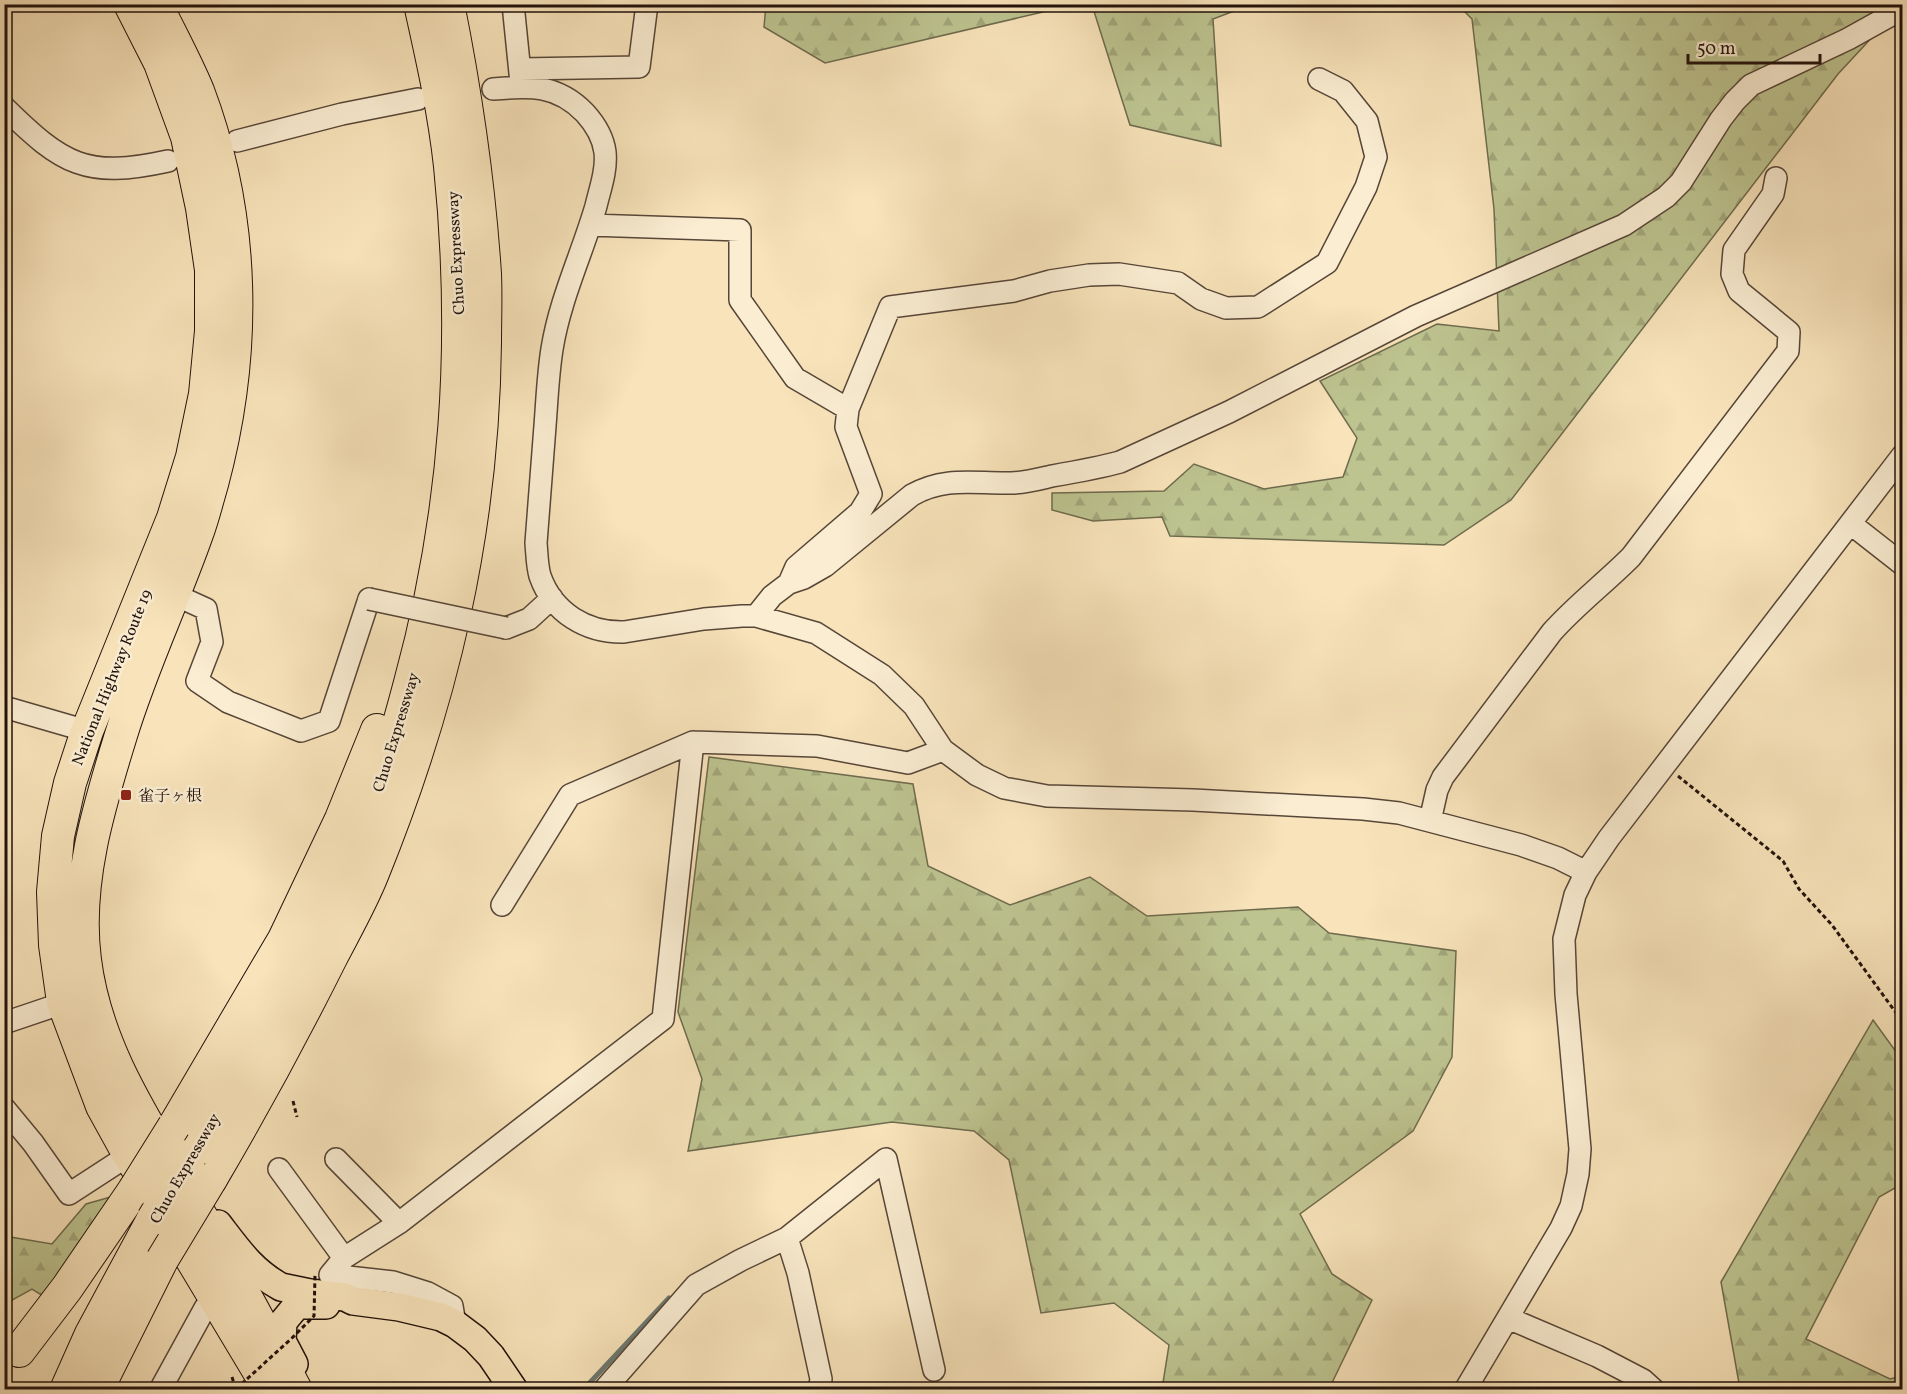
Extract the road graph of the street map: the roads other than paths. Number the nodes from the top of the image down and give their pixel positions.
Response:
1 (130, 4) edge
2 (156, 4) edge
3 (420, 4) edge
4 (448, 4) edge
5 (468, 4) edge
6 (513, 4) edge
7 (647, 4) edge
8 (1902, 9) edge
9 (521, 78) junction
10 (1319, 79) dead end
11 (493, 89) dead end
12 (418, 99) dead end
13 (4, 107) edge
14 (237, 141) dead end
15 (168, 161) dead end
16 (1776, 178) dead end
17 (590, 225) junction
18 (848, 409) junction
19 (1902, 456) edge
20 (477, 480) junction
21 (1851, 524) junction
22 (1902, 564) edge
23 (789, 583) junction
24 (174, 594) junction
25 (552, 598) junction
26 (756, 616) junction
27 (419, 650) junction
28 (4, 707) edge
29 (87, 731) junction
30 (693, 742) junction
31 (943, 750) junction
32 (1430, 821) junction
33 (1586, 872) junction
34 (502, 905) dead end
35 (77, 998) junction
36 (4, 1023) edge
37 (4, 1108) edge
38 (129, 1155) junction
39 (336, 1159) dead end
40 (279, 1168) dead end
41 (200, 1187) junction
42 (399, 1223) junction
43 (787, 1238) junction
44 (344, 1258) junction
45 (216, 1298) junction
46 (353, 1301) junction
47 (1508, 1318) junction
48 (455, 1324) junction
49 (19, 1351) dead end
50 (934, 1370) dead end
51 (66, 1389) edge
52 (98, 1389) edge
53 (160, 1389) edge
54 (270, 1389) edge
55 (296, 1389) edge
56 (514, 1389) edge
57 (604, 1389) edge
58 (819, 1389) edge
59 (1466, 1389) edge
60 (1654, 1389) edge

1 - 29 highway, National Highway Route 19
2 - 24 highway, National Highway Route 19
3 - 27 highway, Chuo Expressway
4 - 20 highway, Chuo Expressway
5 - 20 highway
6 - 9 street
7 - 9 street
8 - 23 street
9 - 11 street
9 - 17 street
10 - 18 street
12 - 14 street
13 - 15 street
16 - 32 street
17 - 18 street
17 - 25 street
18 - 23 street
19 - 21 street
20 - 41 highway, Chuo Expressway
21 - 22 street
21 - 33 street
23 - 26 street
24 - 25 street, bridge
24 - 35 highway, National Highway Route 19
25 - 26 street
26 - 31 street
27 - 49 highway, bridge
27 - 51 highway, Chuo Expressway, bridge
28 - 29 street
29 - 35 highway, National Highway Route 19
30 - 31 street
30 - 34 street
30 - 42 street
31 - 32 street
32 - 33 street
33 - 47 street
35 - 36 street
35 - 38 highway, National Highway Route 19
35 - 41 highway, National Highway Route 19
37 - 38 street
38 - 45 highway, National Highway Route 19
39 - 42 street
40 - 44 street
41 - 46 main road
41 - 52 highway, Chuo Expressway, bridge
41 - 55 highway, National Highway Route 19
42 - 44 street
43 - 50 street
43 - 57 street
43 - 58 street
44 - 48 street
45 - 53 street
45 - 54 highway, National Highway Route 19
46 - 48 main road
46 - 55 main road
47 - 59 street
47 - 60 street
48 - 56 main road

